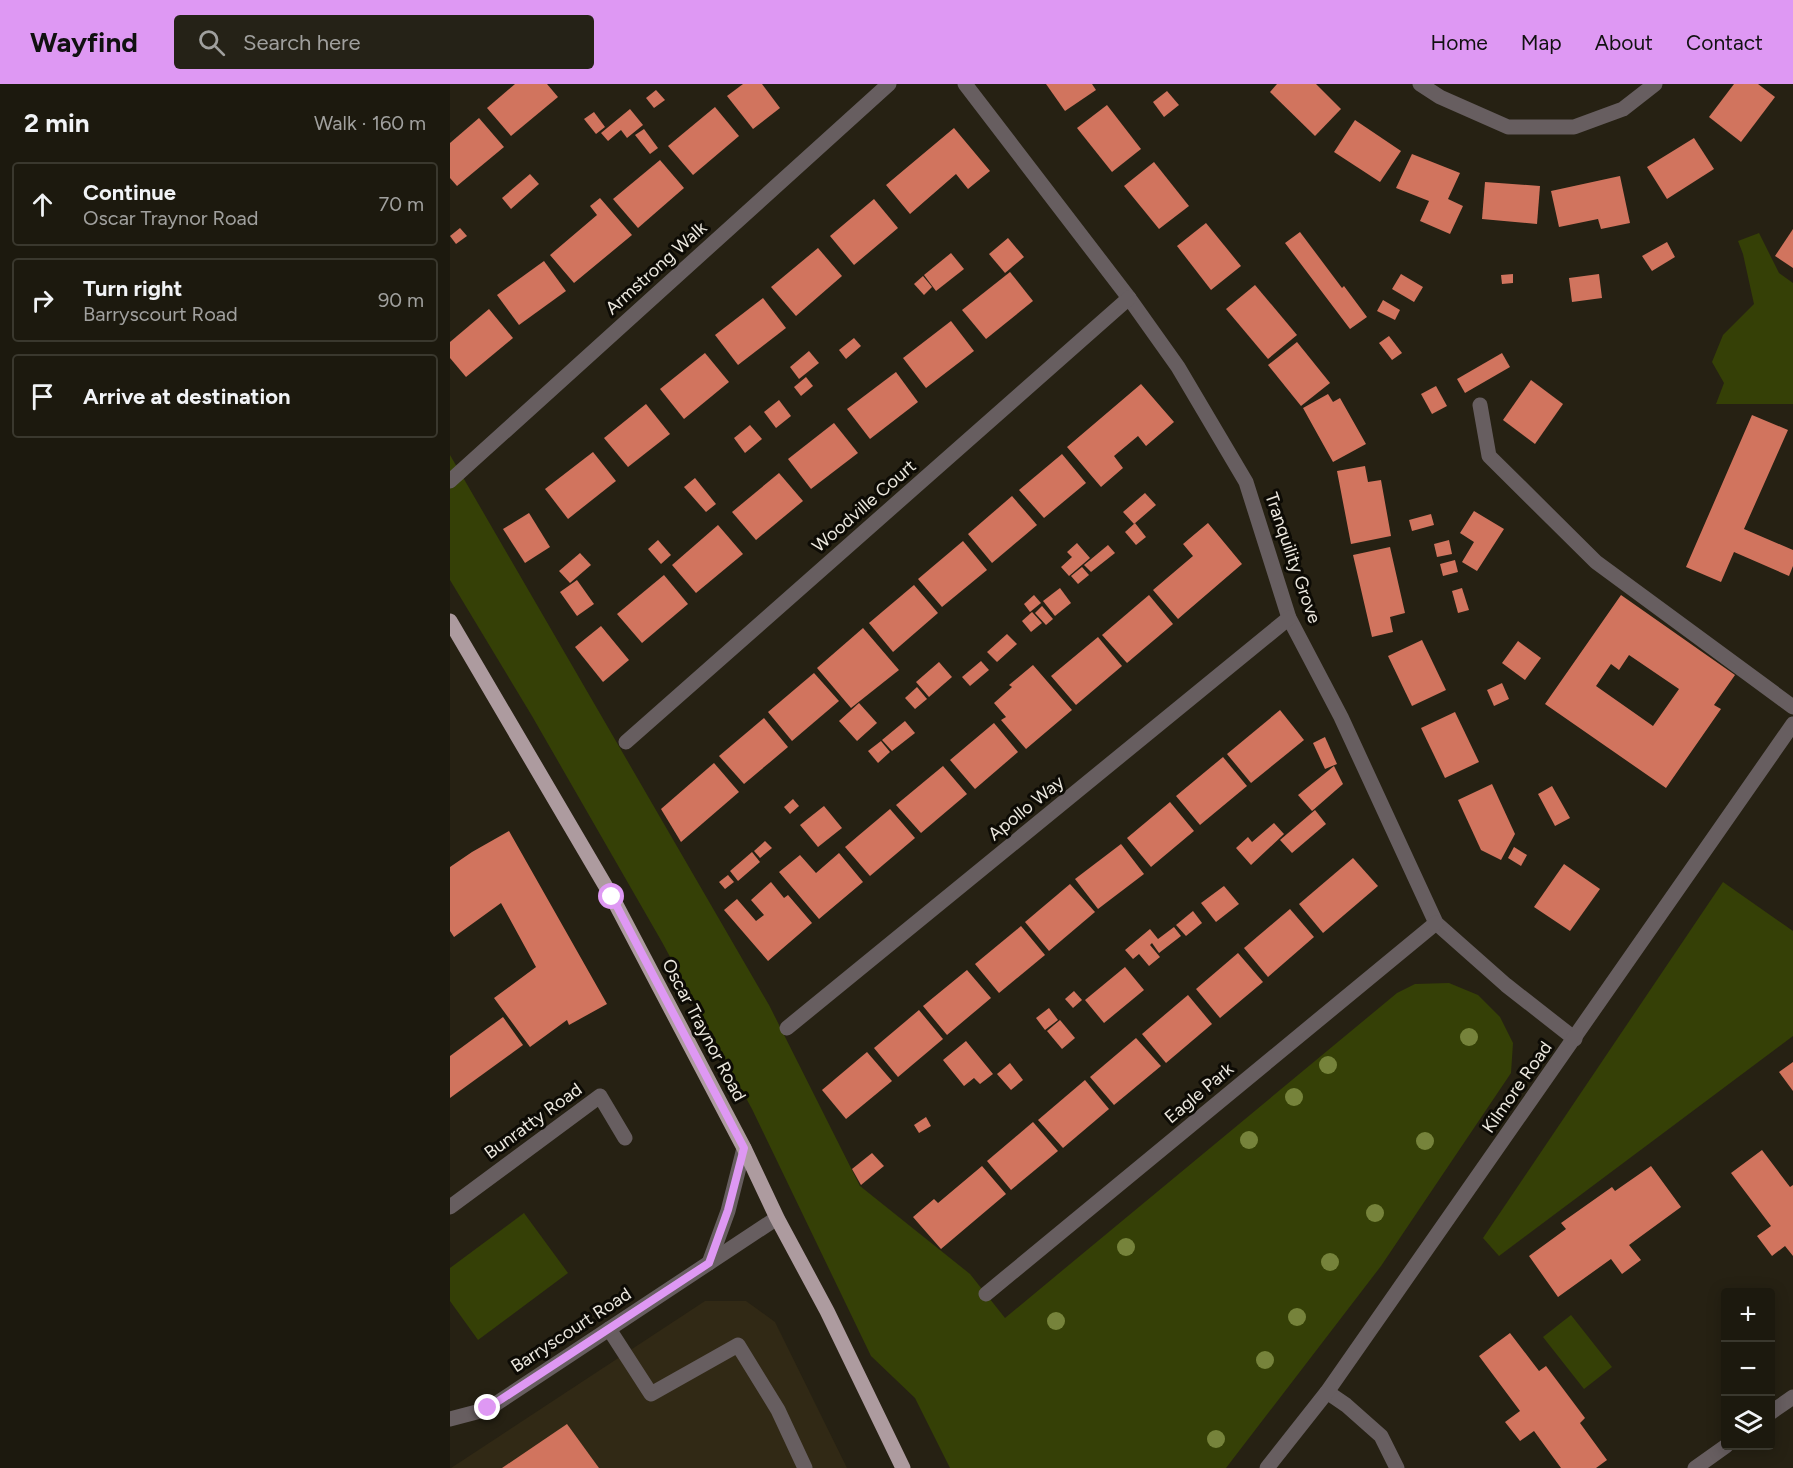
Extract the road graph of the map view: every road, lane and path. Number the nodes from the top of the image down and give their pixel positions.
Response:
1 (889, 84) edge
2 (965, 84) edge
3 (1420, 84) edge
4 (1655, 84) edge
5 (1129, 298) junction
6 (1480, 405) dead end
7 (450, 481) edge
8 (1289, 618) junction
9 (450, 621) edge
10 (1793, 706) edge
11 (1793, 724) edge
12 (626, 742) dead end
13 (1436, 922) junction
14 (787, 1028) dead end
15 (1575, 1039) junction
16 (625, 1138) dead end
17 (744, 1148) junction
18 (450, 1207) edge
19 (777, 1218) junction
20 (709, 1263) junction
21 (986, 1294) dead end
22 (609, 1329) junction
23 (1327, 1392) junction
24 (1793, 1396) edge
25 (1775, 1409) edge
26 (450, 1419) edge
27 (1721, 1450) edge
28 (805, 1468) edge
29 (903, 1468) edge
30 (1267, 1468) edge
31 (1397, 1468) edge
32 (1695, 1468) edge

1 - 7 street, Armstrong Walk
2 - 5 street, Tranquility Grove
3 - 4 street
5 - 8 street, Tranquility Grove
5 - 12 street, Woodville Court
6 - 10 street
8 - 13 street, Tranquility Grove
8 - 14 street, Apollo Way
9 - 17 main road, Oscar Traynor Road
11 - 15 street, Kilmore Road
13 - 15 street, Tranquility Grove
13 - 21 street, Eagle Park
15 - 23 street, Kilmore Road
16 - 18 street, Bunratty Road
17 - 19 main road, Oscar Traynor Road
17 - 20 street
19 - 20 street, Barryscourt Road
19 - 29 main road, Oscar Traynor Road
20 - 22 street, Barryscourt Road
22 - 26 street, Barryscourt Road
22 - 28 street
23 - 30 street, Kilmore Road
23 - 31 street
24 - 25 street
27 - 32 street

